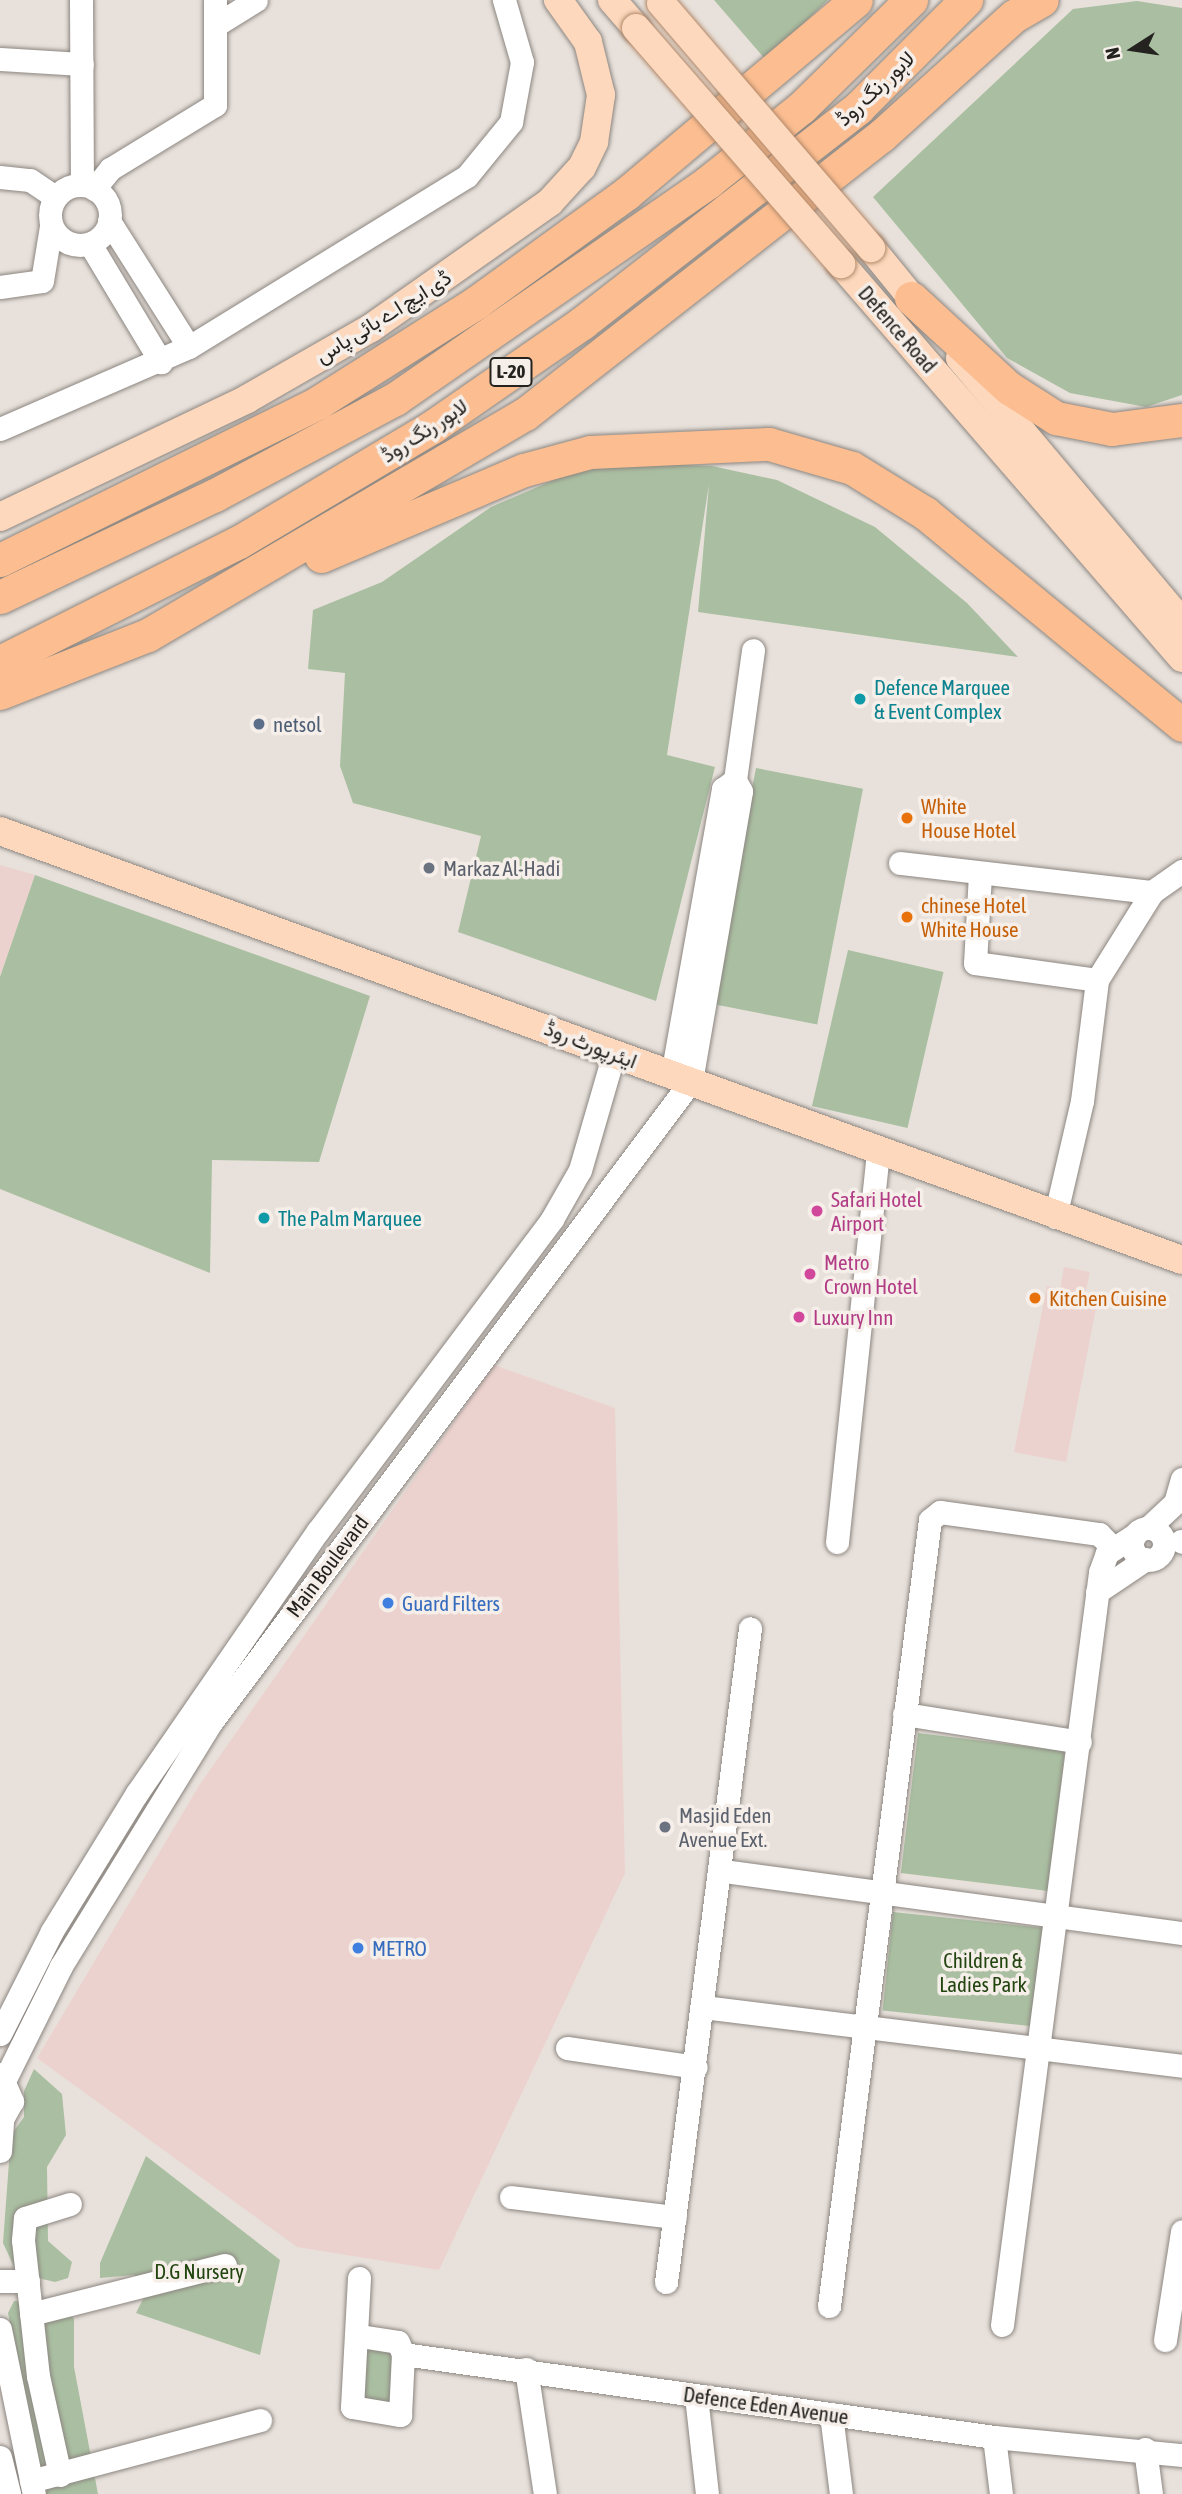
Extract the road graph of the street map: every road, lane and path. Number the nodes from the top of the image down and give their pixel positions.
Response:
1 (80, 0) edge
2 (215, 0) edge
3 (256, 0) edge
4 (504, 0) edge
5 (558, 0) edge
6 (612, 0) edge
7 (856, 0) edge
8 (911, 0) edge
9 (966, 0) edge
10 (1042, 0) edge
11 (660, 2) edge
12 (216, 25) junction
13 (0, 59) edge
14 (82, 64) junction
15 (0, 177) edge
16 (88, 187) junction
17 (55, 197) junction
18 (109, 221) junction
19 (51, 226) junction
20 (90, 244) junction
21 (0, 287) edge
22 (911, 298) junction
23 (190, 347) junction
24 (161, 362) junction
25 (1182, 420) edge
26 (0, 429) edge
27 (0, 517) edge
28 (0, 560) edge
29 (0, 597) edge
30 (217, 598) junction
31 (1182, 623) edge
32 (753, 650) dead end
33 (1182, 658) edge
34 (0, 662) edge
35 (0, 694) edge
36 (1182, 725) edge
37 (0, 831) edge
38 (900, 863) dead end
39 (1182, 871) edge
40 (980, 874) junction
41 (1152, 892) junction
42 (1097, 980) junction
43 (614, 1053) junction
44 (681, 1078) junction
45 (878, 1150) junction
46 (1055, 1217) junction
47 (1182, 1260) edge
48 (1182, 1479) edge
49 (1142, 1531) junction
50 (1182, 1541) edge
51 (837, 1542) dead end
52 (1112, 1547) junction
53 (1153, 1557) junction
54 (1097, 1592) junction
55 (750, 1628) dead end
56 (904, 1714) junction
57 (1080, 1742) junction
58 (723, 1871) junction
59 (879, 1892) junction
60 (1054, 1914) junction
61 (1182, 1933) edge
62 (704, 2007) junction
63 (861, 2024) junction
64 (0, 2034) edge
65 (1040, 2045) junction
66 (567, 2048) dead end
67 (1182, 2066) edge
68 (695, 2067) junction
69 (2, 2076) edge
70 (1, 2122) edge
71 (0, 2151) edge
72 (511, 2197) dead end
73 (70, 2204) dead end
74 (675, 2217) junction
75 (1182, 2231) edge
76 (225, 2265) dead end
77 (359, 2278) dead end
78 (0, 2281) edge
79 (28, 2281) junction
80 (666, 2281) dead end
81 (829, 2306) dead end
82 (31, 2314) junction
83 (1002, 2325) dead end
84 (0, 2329) edge
85 (360, 2336) junction
86 (1165, 2340) dead end
87 (403, 2354) junction
88 (526, 2369) junction
89 (696, 2396) junction
90 (831, 2414) junction
91 (260, 2420) dead end
92 (994, 2437) junction
93 (1145, 2449) junction
94 (1182, 2455) edge
95 (0, 2456) edge
96 (60, 2475) junction
97 (33, 2487) edge
98 (9, 2494) edge
99 (545, 2494) edge
100 (708, 2494) edge
101 (841, 2494) edge
102 (1001, 2494) edge
103 (1151, 2494) edge

1 - 14 street
2 - 12 street
3 - 12 street
4 - 23 street
5 - 27 main road, ڈی ایچ اے بائی پاس
6 - 33 main road, Defence Road, bridge
7 - 28 highway
8 - 29 highway, لاہور رنگ روڈ / L-20
9 - 34 highway, لاہور رنگ روڈ / L-20
10 - 30 highway
11 - 22 main road, Defence Road, bridge
12 - 16 street
13 - 14 street
14 - 16 street
15 - 17 street
16 - 17 street
16 - 18 street
17 - 19 street
18 - 20 street
18 - 23 street
19 - 20 street
19 - 21 street
20 - 24 street
22 - 25 highway
22 - 31 main road, Defence Road
23 - 24 street
24 - 26 street
30 - 35 highway
30 - 36 highway
32 - 44 street
37 - 43 main road, ایئرپورٹ روڈ
38 - 40 street
39 - 41 street
40 - 41 street
40 - 42 street
41 - 42 street
42 - 46 street
43 - 44 main road, ایئرپورٹ روڈ
43 - 64 street, Main Boulevard
44 - 45 main road, ایئرپورٹ روڈ
44 - 69 street, Main Boulevard
45 - 46 main road, ایئرپورٹ روڈ
45 - 51 street
46 - 47 main road, ایئرپورٹ روڈ
48 - 49 street
49 - 52 street
49 - 53 street
50 - 53 street
52 - 54 street
52 - 56 street
53 - 54 street
54 - 57 street
55 - 58 street
56 - 57 street
56 - 59 street
57 - 60 street
58 - 59 street
58 - 62 street
59 - 60 street
59 - 63 street
60 - 61 street
60 - 65 street
62 - 63 street
62 - 68 street
63 - 65 street
63 - 81 street
65 - 67 street
65 - 83 street
66 - 68 street
68 - 74 street
69 - 70 street
70 - 71 street
72 - 74 street
73 - 79 street
74 - 80 street
75 - 86 street
76 - 82 street
77 - 85 street
78 - 79 street
79 - 82 street
82 - 96 street
84 - 97 street
85 - 87 street, Defence Eden Avenue
85 - 87 street
87 - 88 street, Defence Eden Avenue
88 - 89 street, Defence Eden Avenue
88 - 99 street
89 - 90 street, Defence Eden Avenue
89 - 100 street
90 - 92 street, Defence Eden Avenue
90 - 101 street
91 - 96 street
92 - 93 street, Defence Eden Avenue
92 - 102 street
93 - 94 street, Defence Eden Avenue
93 - 103 street
95 - 98 street
96 - 97 street

